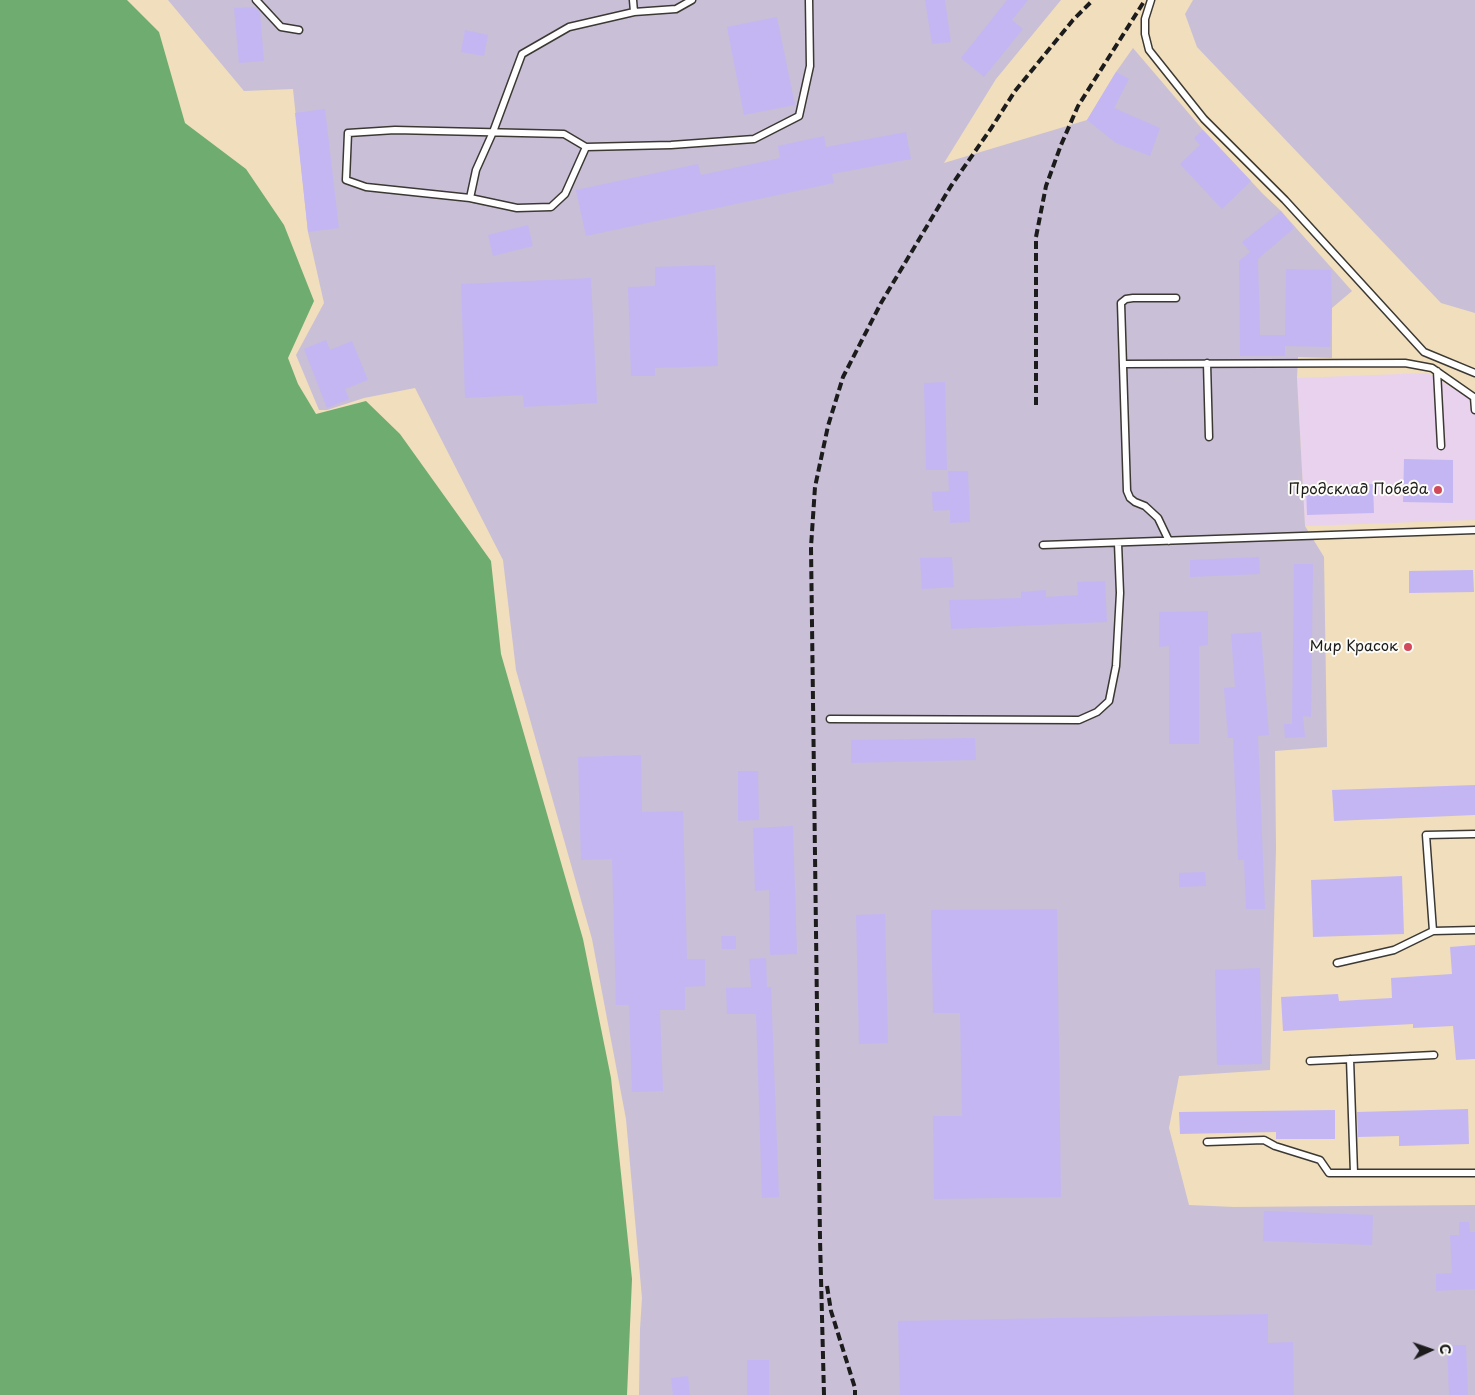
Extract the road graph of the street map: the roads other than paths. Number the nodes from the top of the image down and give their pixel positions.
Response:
1 (256, 0) edge
2 (633, 0) edge
3 (692, 0) edge
4 (809, 0) edge
5 (1151, 0) edge
6 (634, 12) junction
7 (299, 30) dead end
8 (493, 132) junction
9 (586, 147) junction
10 (470, 198) junction
11 (1176, 298) dead end
12 (1123, 364) junction
13 (1207, 364) junction
14 (1437, 371) junction
15 (1475, 373) edge
16 (1475, 397) edge
17 (1475, 410) edge
18 (1209, 437) dead end
19 (1441, 446) dead end
20 (1475, 530) edge
21 (1169, 541) junction
22 (1118, 543) junction
23 (1043, 545) dead end
24 (830, 719) dead end
25 (1475, 834) edge
26 (1475, 930) edge
27 (1433, 931) junction
28 (1337, 963) dead end
29 (1434, 1055) dead end
30 (1350, 1059) junction
31 (1310, 1061) dead end
32 (1207, 1142) dead end
33 (1475, 1172) edge
34 (1354, 1173) junction

1 - 7 lane
2 - 6 lane
3 - 6 lane
4 - 9 lane
5 - 15 lane
6 - 8 lane
8 - 9 lane
8 - 10 lane
8 - 10 lane
9 - 10 lane
11 - 12 lane
12 - 13 lane
12 - 21 lane
13 - 14 lane
13 - 18 lane
14 - 16 lane
14 - 19 lane
16 - 17 lane
20 - 21 lane
21 - 22 lane
22 - 23 lane
22 - 24 lane
25 - 27 lane
26 - 27 lane
27 - 28 lane
29 - 30 lane
30 - 31 lane
30 - 34 lane
32 - 34 lane
33 - 34 lane

